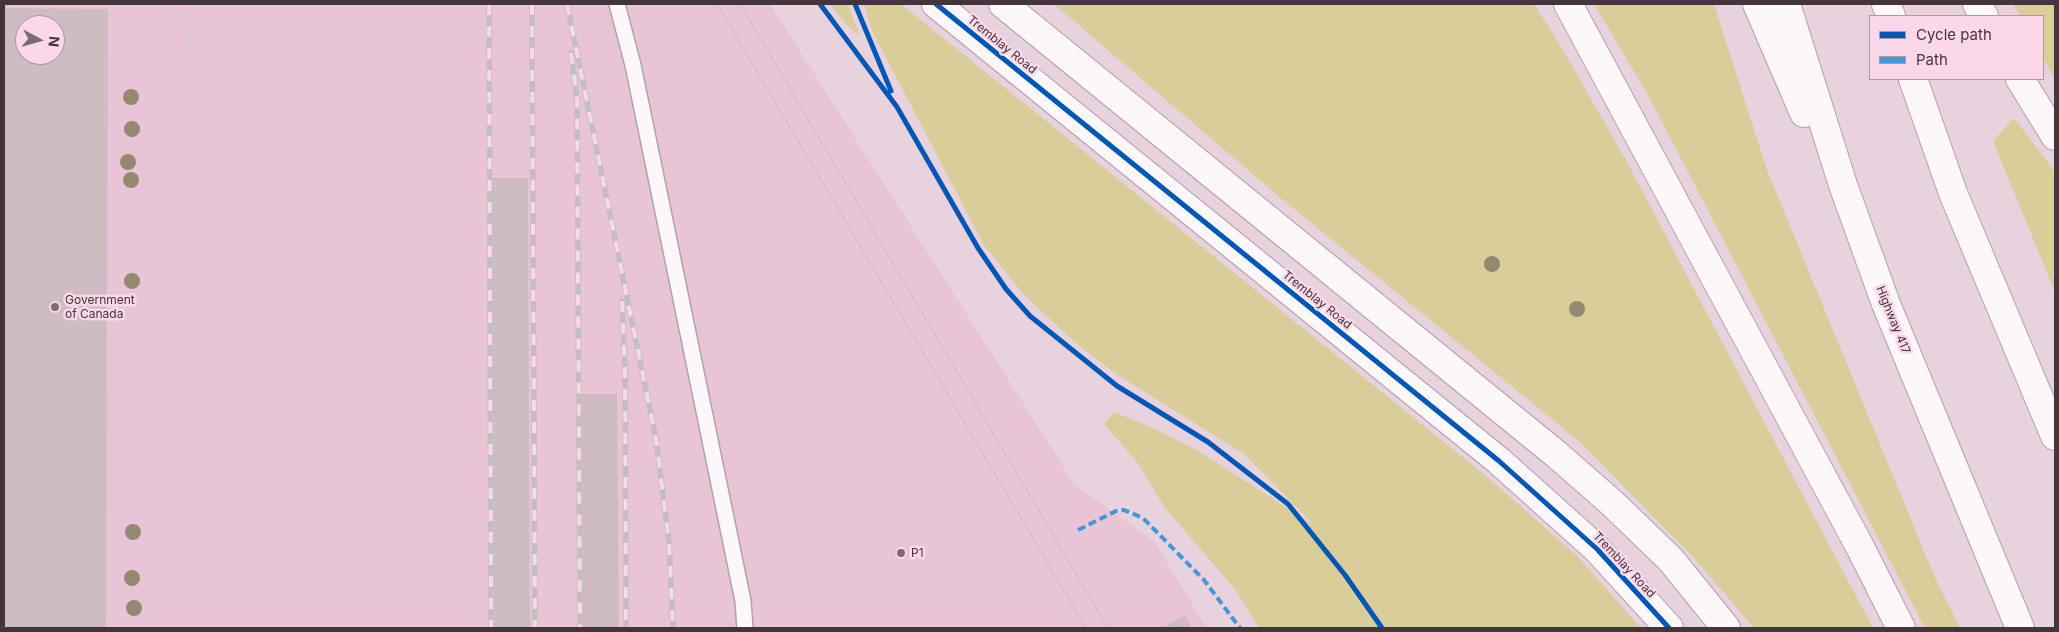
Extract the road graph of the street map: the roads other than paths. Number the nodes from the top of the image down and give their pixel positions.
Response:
1 (617, 4) edge
2 (936, 4) edge
3 (1004, 4) edge
4 (1568, 4) edge
5 (1757, 4) edge
6 (1786, 4) edge
7 (1977, 4) edge
8 (1983, 15) edge
9 (1913, 80) edge
10 (2021, 80) edge
11 (2055, 136) edge
12 (1886, 304) junction
13 (2055, 436) edge
14 (745, 628) edge
15 (1669, 628) edge
16 (1726, 628) edge
17 (1901, 628) edge
18 (2020, 628) edge

1 - 14 lane
2 - 15 main road, Tremblay Road
3 - 16 main road
4 - 17 main road
5 - 12 main road
6 - 12 main road, Highway 417
7 - 8 main road
9 - 13 main road
10 - 11 main road
12 - 18 main road, Highway 417

